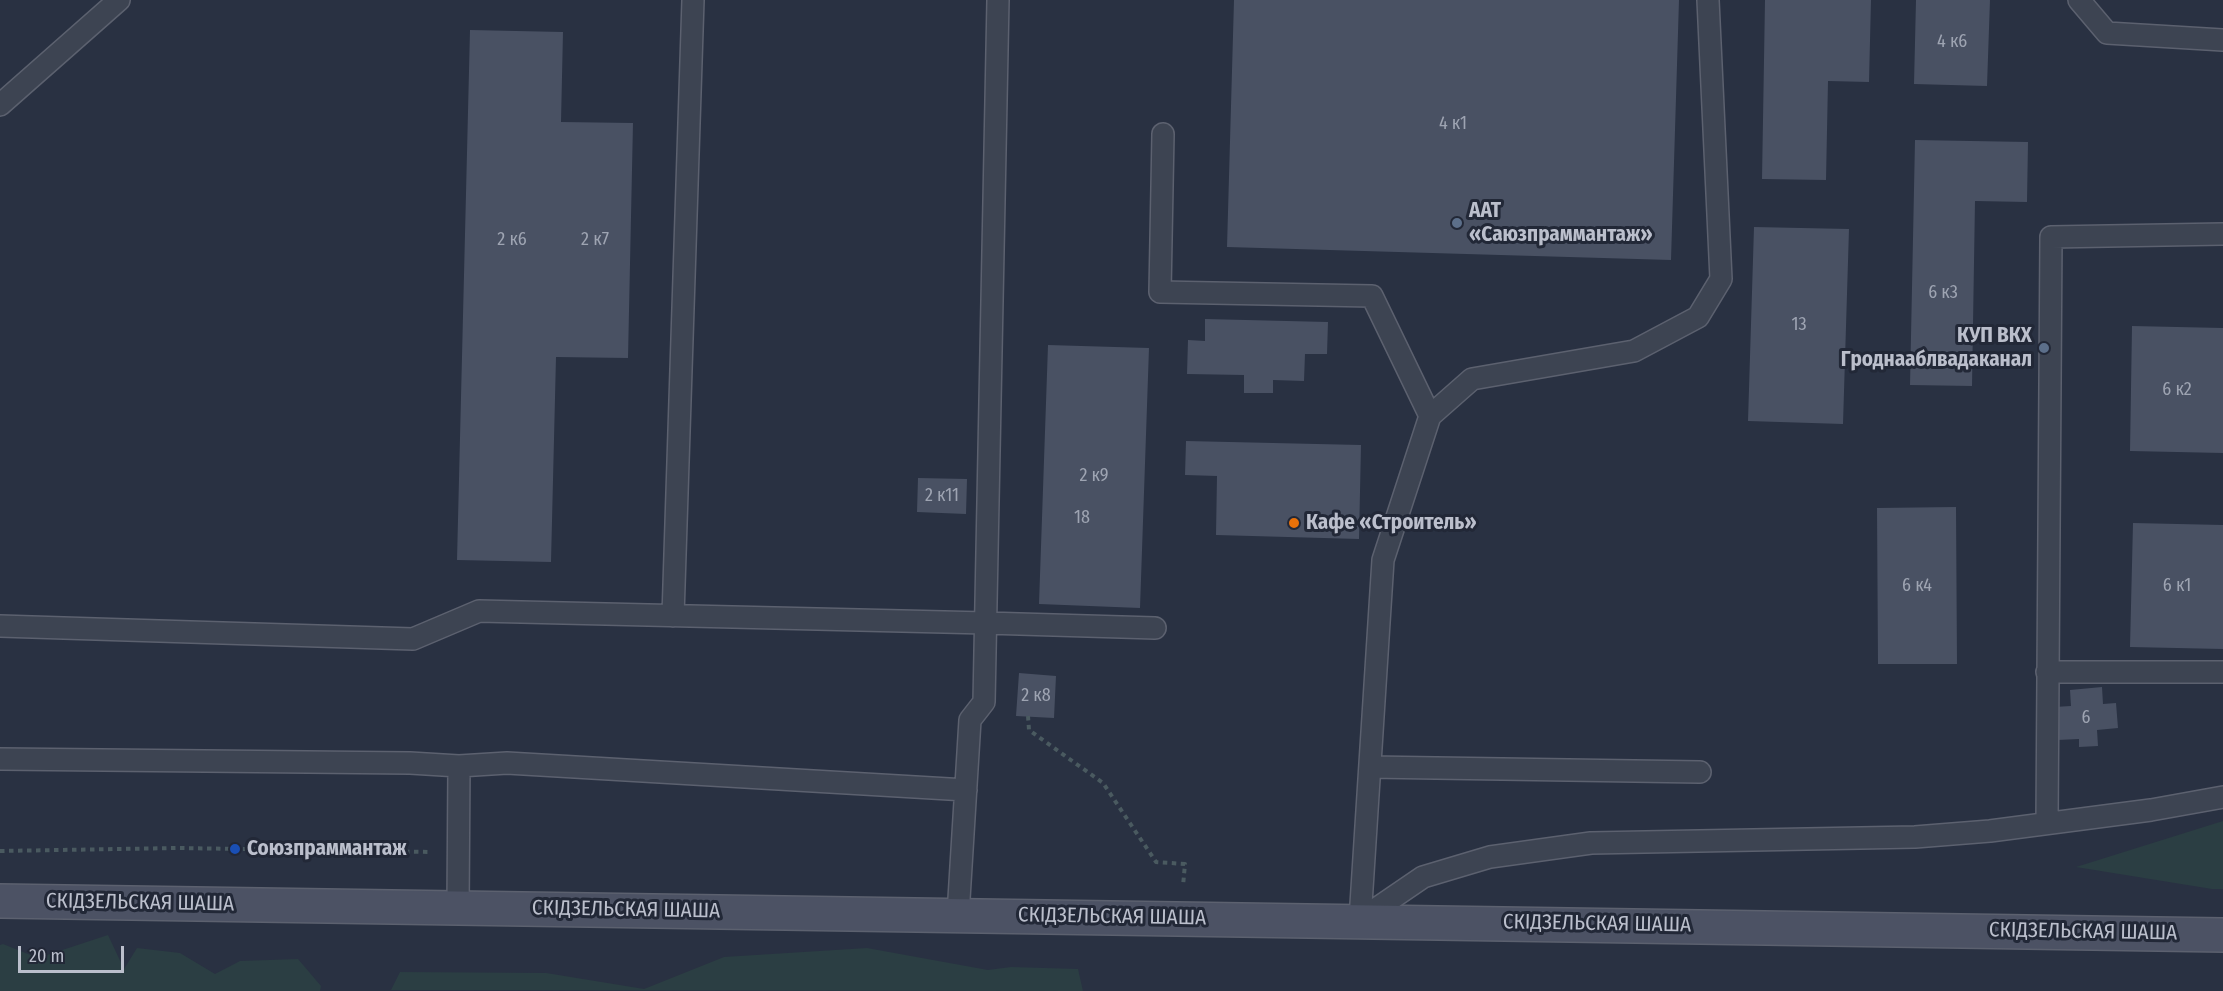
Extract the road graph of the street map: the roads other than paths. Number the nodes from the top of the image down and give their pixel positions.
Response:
1 (119, 0) edge
2 (693, 0) edge
3 (998, 0) edge
4 (1708, 0) edge
5 (2079, 0) edge
6 (2223, 40) edge
7 (0, 105) edge
8 (1163, 134) dead end
9 (2223, 234) edge
10 (1430, 416) junction
11 (673, 616) junction
12 (986, 622) junction
13 (0, 626) edge
14 (1155, 628) dead end
15 (2047, 672) junction
16 (2223, 672) edge
17 (0, 759) edge
18 (459, 766) junction
19 (1370, 767) junction
20 (1700, 772) dead end
21 (966, 790) junction
22 (2223, 797) edge
23 (2047, 823) junction
24 (0, 901) edge
25 (458, 908) junction
26 (957, 915) junction
27 (1360, 920) junction
28 (2223, 935) edge

1 - 7 lane
2 - 11 lane
3 - 12 lane
4 - 10 lane
5 - 6 lane
8 - 10 lane
9 - 15 lane
10 - 19 lane
11 - 12 lane
11 - 13 lane
12 - 14 lane
12 - 21 lane
15 - 16 lane
15 - 23 lane
17 - 18 lane
18 - 21 lane
18 - 25 lane
19 - 20 lane
19 - 27 lane
21 - 26 lane
22 - 23 lane
23 - 27 lane
24 - 25 street, СКІДЗЕЛЬСКАЯ ШАША
25 - 26 street, СКІДЗЕЛЬСКАЯ ШАША
26 - 27 street, СКІДЗЕЛЬСКАЯ ШАША
27 - 28 street, СКІДЗЕЛЬСКАЯ ШАША

